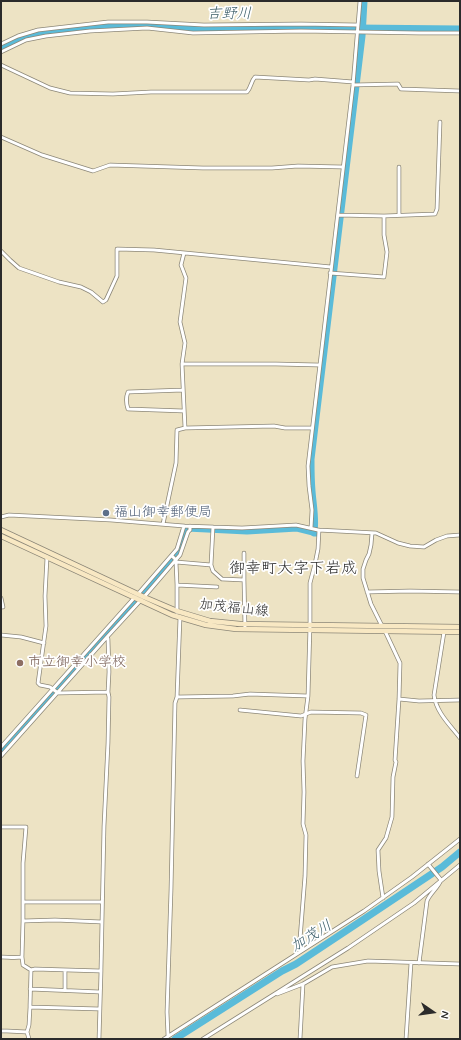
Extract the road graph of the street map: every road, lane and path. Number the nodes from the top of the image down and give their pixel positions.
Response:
1 (360, 1) edge
2 (358, 26) junction
3 (360, 32) junction
4 (460, 33) edge
5 (1, 44) edge
6 (1, 52) edge
7 (1, 65) edge
8 (355, 84) junction
9 (460, 90) edge
10 (440, 122) dead end
11 (1, 137) edge
12 (343, 167) junction
13 (399, 167) dead end
14 (340, 214) junction
15 (399, 215) junction
16 (384, 216) junction
17 (1, 251) edge
18 (184, 253) junction
19 (331, 267) junction
20 (330, 273) junction
21 (182, 364) junction
22 (319, 365) junction
23 (183, 390) junction
24 (184, 410) junction
25 (185, 428) junction
26 (312, 428) junction
27 (1, 517) edge
28 (163, 524) junction
29 (184, 526) junction
30 (190, 527) junction
31 (213, 528) junction
32 (315, 529) junction
33 (1, 530) edge
34 (372, 533) junction
35 (460, 535) edge
36 (1, 536) edge
37 (244, 553) dead end
38 (47, 557) junction
39 (175, 559) junction
40 (211, 566) junction
41 (244, 580) junction
42 (177, 585) junction
43 (217, 587) dead end
44 (367, 592) junction
45 (460, 592) edge
46 (139, 597) junction
47 (1, 598) edge
48 (1, 607) edge
49 (177, 611) junction
50 (180, 618) junction
51 (245, 626) junction
52 (309, 627) junction
53 (460, 627) edge
54 (383, 628) junction
55 (444, 632) junction
56 (460, 632) edge
57 (1, 635) edge
58 (107, 637) junction
59 (44, 643) junction
60 (53, 690) junction
61 (108, 692) junction
62 (57, 693) junction
63 (308, 696) junction
64 (177, 697) junction
65 (399, 698) junction
66 (460, 700) edge
67 (435, 701) junction
68 (240, 710) dead end
69 (306, 714) junction
70 (460, 738) edge
71 (1, 747) edge
72 (1, 756) edge
73 (357, 776) dead end
74 (1, 827) edge
75 (460, 839) edge
76 (428, 864) junction
77 (460, 865) edge
78 (441, 880) junction
79 (383, 898) junction
80 (23, 902) junction
81 (102, 902) junction
82 (23, 921) junction
83 (102, 922) junction
84 (303, 950) junction
85 (1, 957) edge
86 (22, 957) junction
87 (412, 963) junction
88 (419, 963) junction
89 (460, 964) edge
90 (31, 970) junction
91 (65, 971) junction
92 (101, 971) junction
93 (303, 984) junction
94 (30, 989) junction
95 (65, 990) junction
96 (100, 992) junction
97 (276, 993) junction
98 (30, 1007) junction
99 (100, 1009) junction
100 (1, 1031) edge
101 (27, 1032) junction
102 (168, 1036) junction
103 (29, 1039) edge
104 (99, 1039) edge
105 (164, 1039) edge
106 (203, 1039) edge
107 (300, 1039) edge
108 (406, 1039) edge

1 - 2 street
2 - 3 street
2 - 5 street
3 - 4 street
3 - 6 street
3 - 8 street
7 - 8 street
8 - 9 street
8 - 12 street
10 - 15 street
11 - 12 street
12 - 14 street
13 - 15 street
14 - 16 street
14 - 19 street
15 - 16 street
16 - 20 street
17 - 18 street
18 - 19 street
18 - 21 street
19 - 20 street
20 - 22 street
21 - 22 street
21 - 23 street
22 - 26 street
23 - 24 street
23 - 24 street
24 - 25 street
25 - 26 street
25 - 28 street
26 - 32 street
27 - 28 street
28 - 29 street
29 - 30 street
29 - 39 street
30 - 31 street
30 - 39 street
31 - 32 street
31 - 40 street
32 - 34 street
32 - 52 street
33 - 46 main road, 加茂福山線
34 - 35 street
34 - 44 street
36 - 38 main road, 加茂福山線
37 - 41 street
38 - 46 main road, 加茂福山線
38 - 59 street
39 - 40 street
39 - 42 street
39 - 46 street
39 - 46 street
40 - 41 street
41 - 51 street
42 - 43 street
42 - 49 street
44 - 45 street
44 - 54 street
46 - 49 main road, 加茂福山線
46 - 50 main road, 加茂福山線
46 - 58 street
46 - 60 street
47 - 48 street
49 - 50 street
49 - 51 main road, 加茂福山線
50 - 51 main road, 加茂福山線
50 - 64 street
51 - 52 main road, 加茂福山線
52 - 54 main road, 加茂福山線
52 - 63 street
53 - 54 main road, 加茂福山線
54 - 55 main road, 加茂福山線
54 - 65 street
55 - 56 main road, 加茂福山線
55 - 67 street
57 - 59 street
58 - 61 street
58 - 62 street
59 - 60 street
60 - 62 street
60 - 71 street
61 - 62 street
61 - 81 street
62 - 72 street
63 - 64 street
63 - 69 street
64 - 102 street
65 - 67 street
65 - 79 street
66 - 67 street
67 - 70 street
68 - 69 street
69 - 73 street
69 - 84 street
74 - 80 street
75 - 76 street
76 - 78 street
76 - 79 street
77 - 78 street
78 - 88 street
78 - 97 street
79 - 84 street
80 - 81 street
80 - 82 street
81 - 83 street
82 - 83 street
82 - 86 street
83 - 92 street
84 - 102 street
85 - 86 street
86 - 90 street
87 - 88 street
87 - 93 street
87 - 108 street
88 - 89 street
90 - 91 street
90 - 94 street
91 - 92 street
91 - 95 street
92 - 96 street
93 - 97 street
93 - 107 street
94 - 95 street
94 - 98 street
95 - 96 street
96 - 99 street
97 - 106 street
98 - 99 street
98 - 101 street
99 - 104 street
100 - 101 street
101 - 103 street
102 - 105 street

